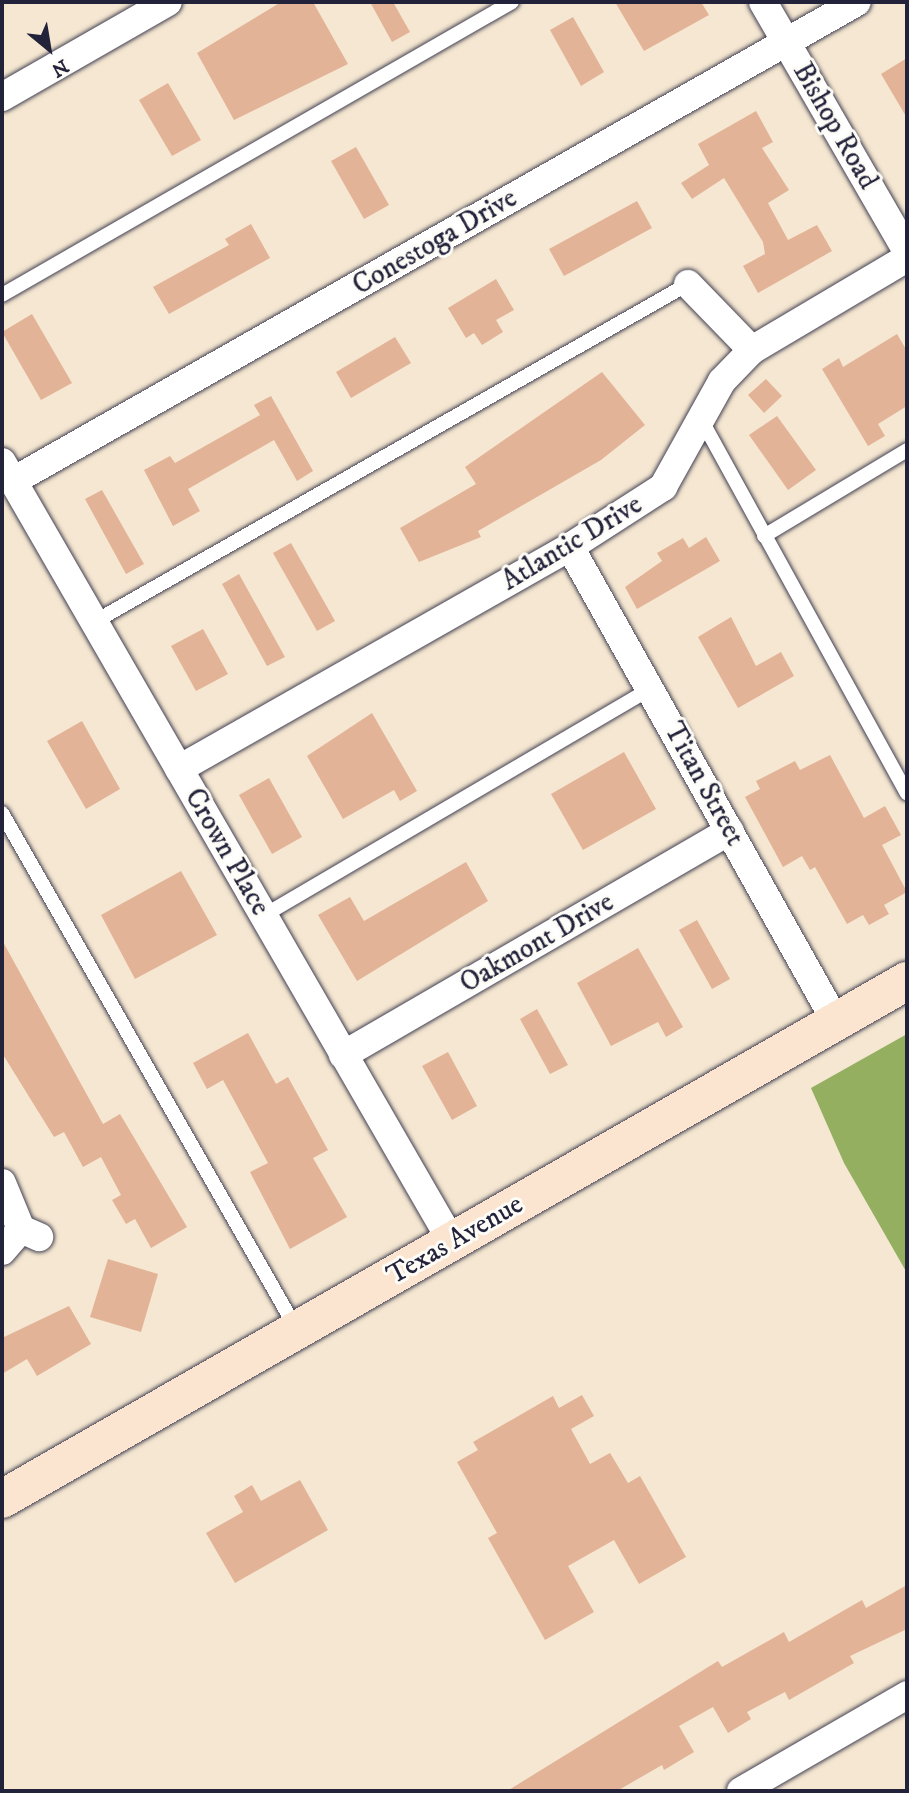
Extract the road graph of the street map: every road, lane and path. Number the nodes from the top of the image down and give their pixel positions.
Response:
1 (168, 2) edge
2 (512, 2) edge
3 (763, 2) edge
4 (857, 2) edge
5 (786, 42) junction
6 (2, 97) edge
7 (907, 251) edge
8 (907, 258) edge
9 (688, 284) joint
10 (2, 295) edge
11 (752, 350) junction
12 (701, 418) junction
13 (907, 450) edge
14 (7, 472) edge
15 (764, 536) junction
16 (570, 547) junction
17 (94, 622) junction
18 (650, 689) junction
19 (179, 769) junction
20 (907, 793) edge
21 (2, 813) edge
22 (730, 831) junction
23 (263, 916) junction
24 (907, 981) edge
25 (836, 1022) junction
26 (343, 1055) junction
27 (2, 1183) edge
28 (452, 1242) junction
29 (2, 1251) edge
30 (298, 1330) junction
31 (2, 1499) edge
32 (907, 1695) edge
33 (741, 1791) edge

1 - 6 street
2 - 10 lane
3 - 5 street, Bishop Road
4 - 5 street, Conestoga Drive
5 - 7 street, Bishop Road
5 - 14 street, Conestoga Drive
8 - 11 street, Atlantic Drive
9 - 11 street
9 - 17 lane
11 - 12 street, Atlantic Drive
12 - 15 lane
12 - 16 street, Atlantic Drive
13 - 15 lane
14 - 17 street, Crown Place
15 - 20 lane
16 - 18 street, Titan Street
16 - 19 street, Atlantic Drive
17 - 19 street, Crown Place
18 - 22 street, Titan Street
18 - 23 lane
19 - 23 street, Crown Place
21 - 30 lane
22 - 25 street, Titan Street
22 - 26 street, Oakmont Drive
23 - 26 street, Crown Place
24 - 25 street, Texas Avenue
25 - 28 street, Texas Avenue
26 - 28 street, Crown Place
27 - 29 street
28 - 30 street, Texas Avenue
30 - 31 street, Texas Avenue
32 - 33 street

